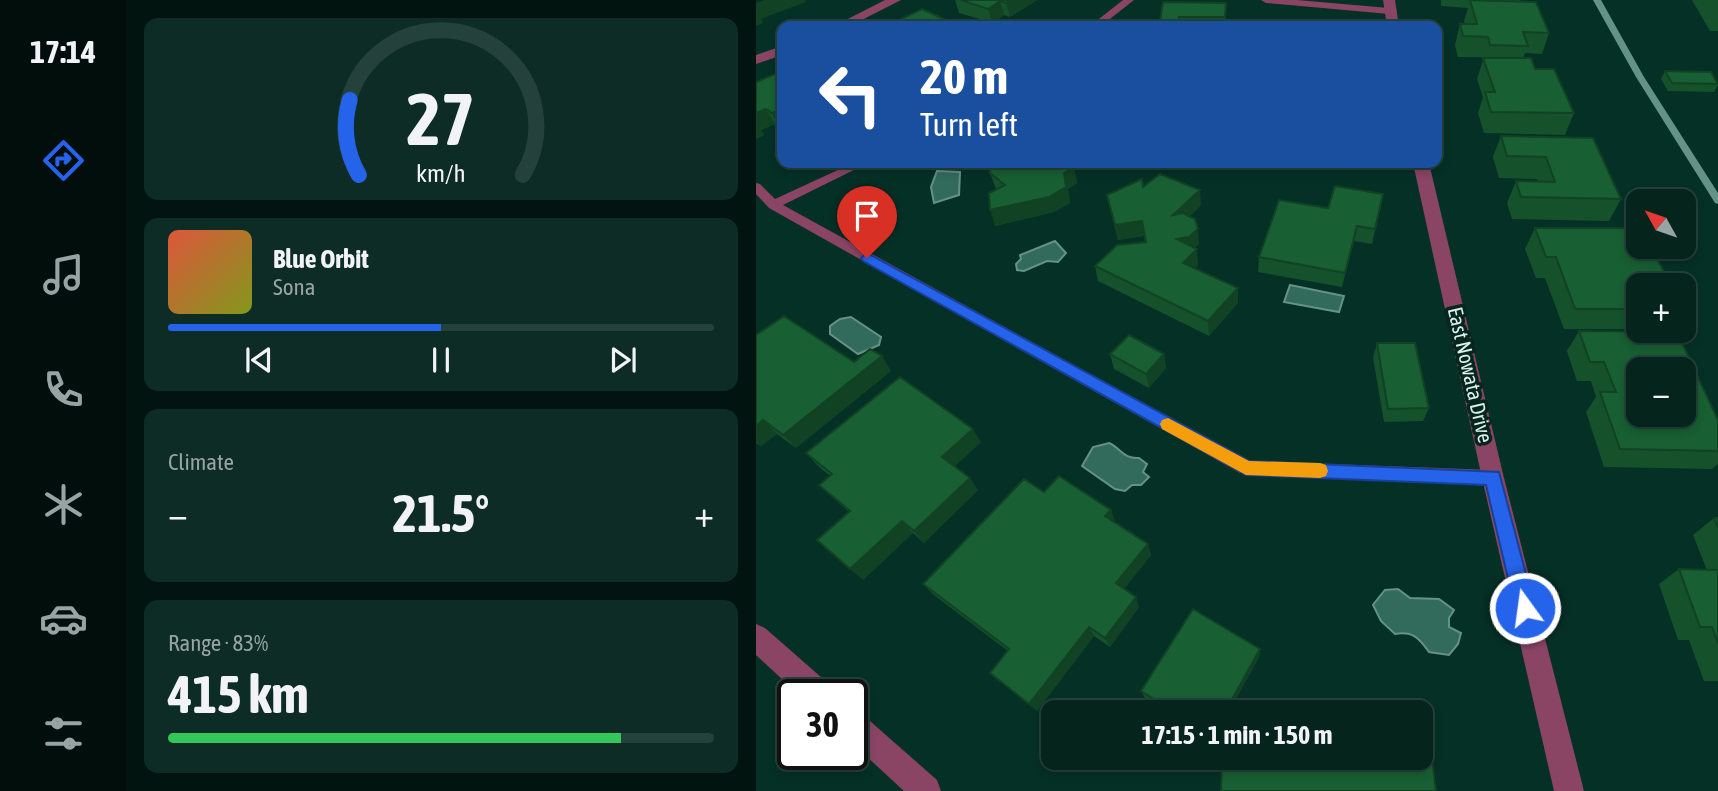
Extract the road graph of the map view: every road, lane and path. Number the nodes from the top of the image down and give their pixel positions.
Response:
1 (895, 0) edge
2 (1129, 0) edge
3 (1266, 0) edge
4 (1389, 5) edge
5 (851, 21) edge
6 (1102, 21) edge
7 (777, 52) edge
8 (756, 60) edge
9 (852, 168) edge
10 (1422, 168) edge
11 (756, 187) edge
12 (773, 205) junction
13 (1493, 478) junction
14 (756, 637) edge
15 (802, 679) edge
16 (868, 738) edge
17 (926, 791) edge
18 (1569, 791) edge

1 - 5 street
2 - 6 lane
3 - 4 lane
7 - 8 street
9 - 12 lane
10 - 13 street, East Nowata Drive
11 - 12 lane
12 - 13 lane
13 - 18 street, East Nowata Drive
14 - 15 street
16 - 17 street

